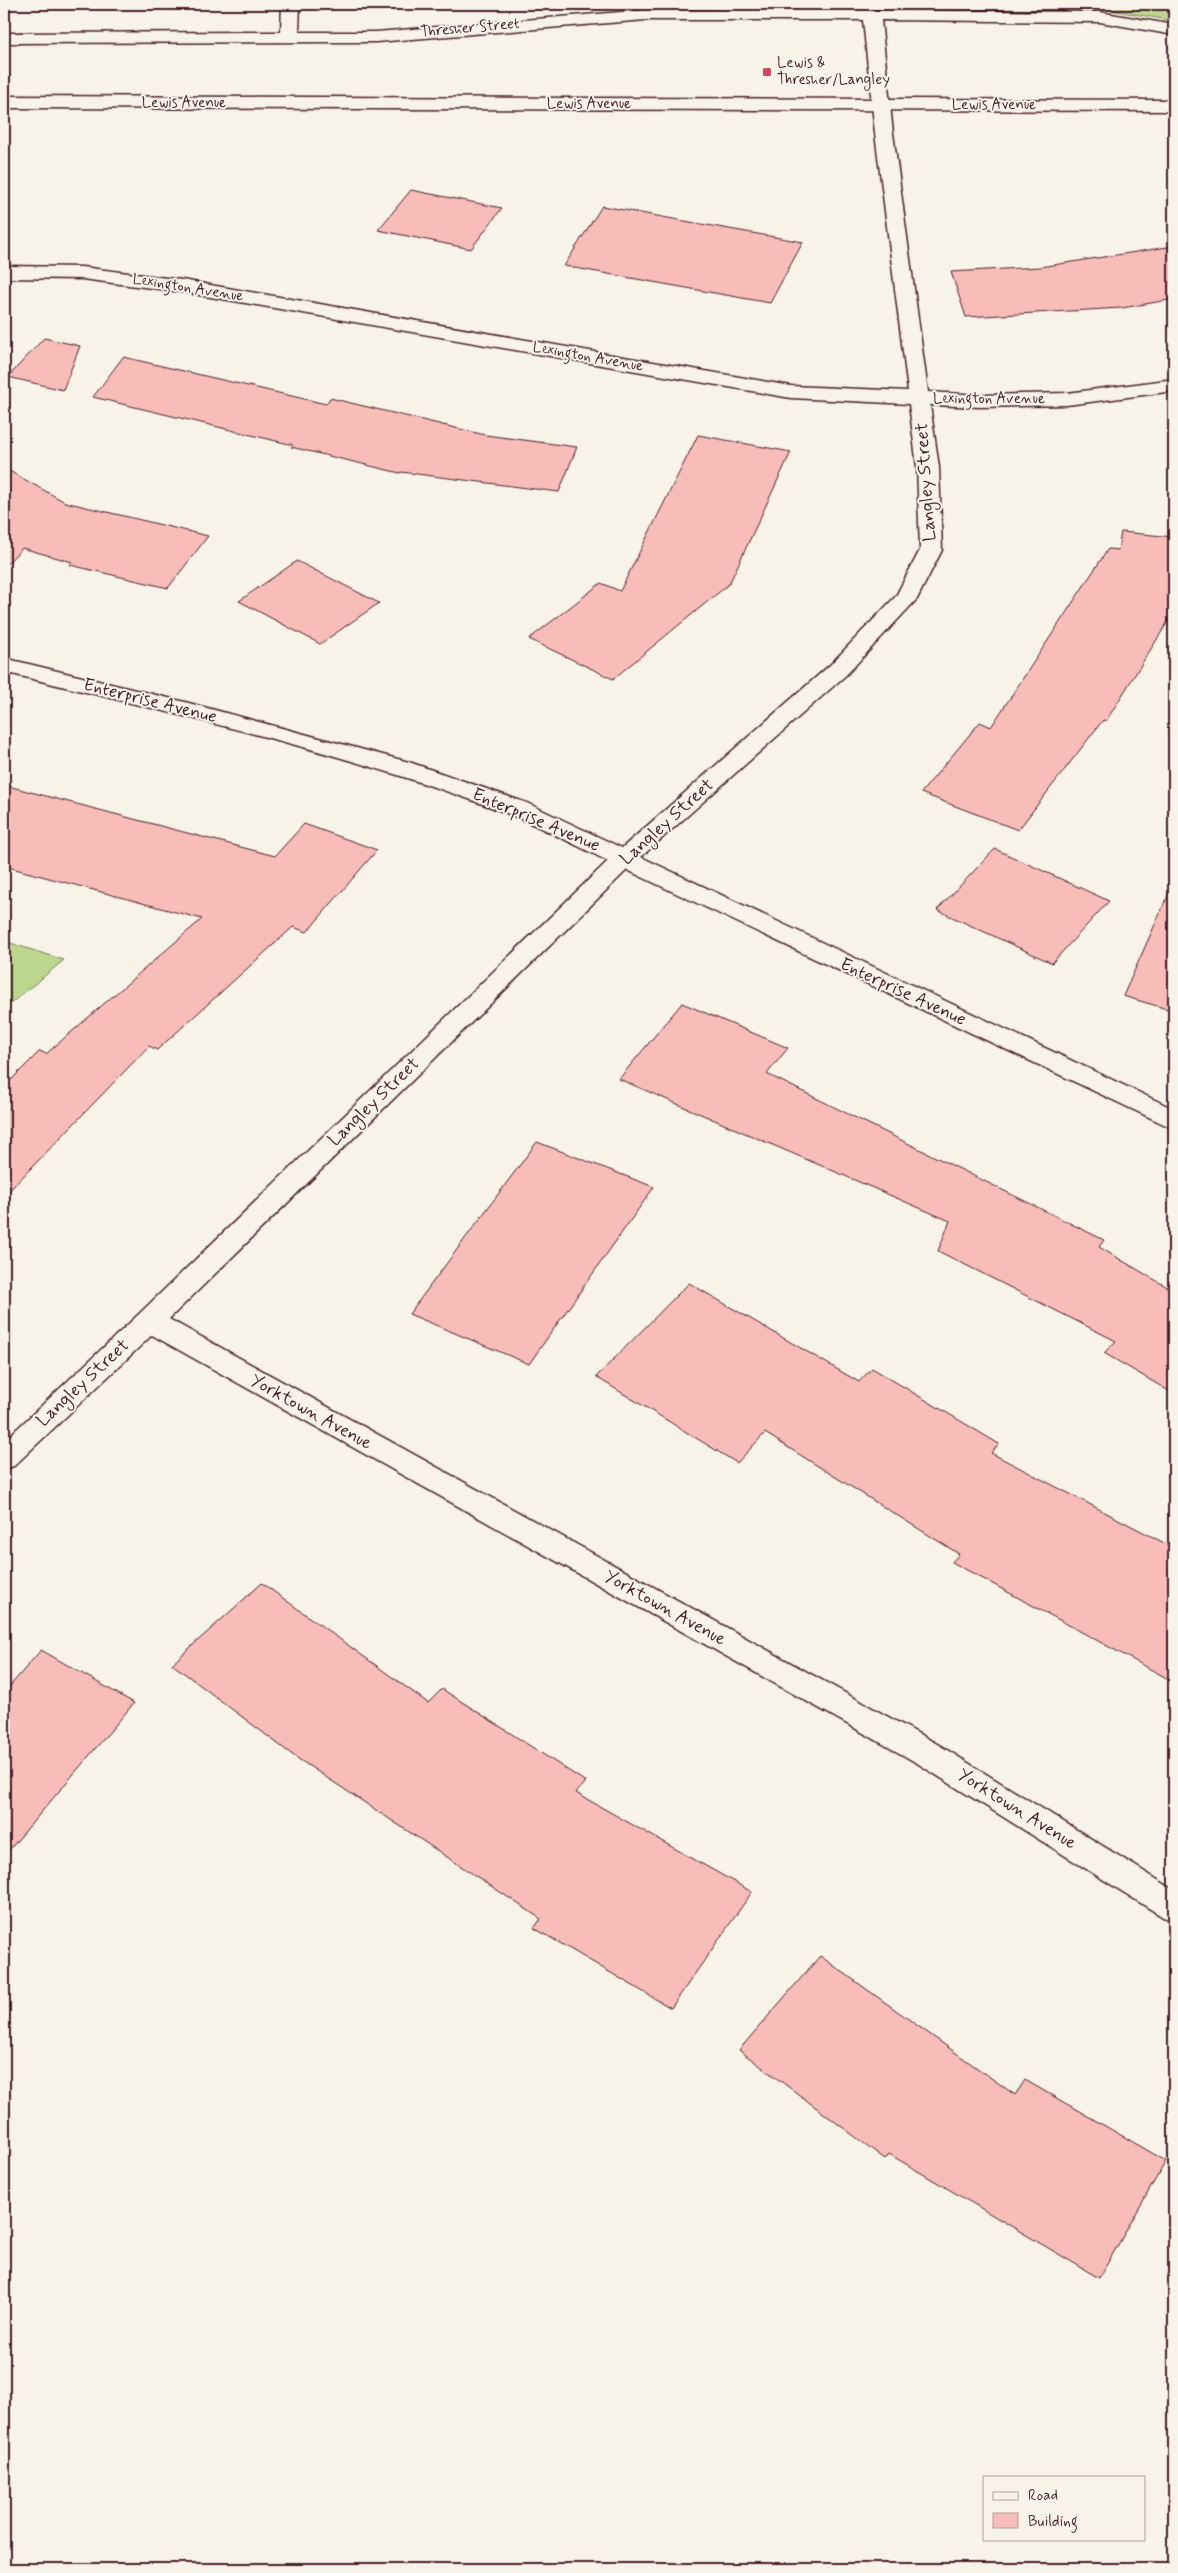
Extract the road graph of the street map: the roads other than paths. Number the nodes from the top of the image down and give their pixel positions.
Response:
1 (292, 4) edge
2 (645, 9) edge
3 (744, 9) edge
4 (872, 17) junction
5 (1174, 30) edge
6 (290, 37) junction
7 (4, 38) edge
8 (4, 102) edge
9 (880, 105) junction
10 (1174, 106) edge
11 (4, 272) edge
12 (1174, 385) edge
13 (919, 398) junction
14 (4, 665) edge
15 (624, 859) junction
16 (1174, 1120) edge
17 (149, 1321) junction
18 (4, 1458) edge
19 (1174, 1908) edge

1 - 6 street
2 - 3 street, Thresher Street
2 - 6 street, Thresher Street
3 - 4 street, Thresher Street
4 - 5 street, Thresher Street
4 - 9 street, Langley Street
6 - 7 street, Thresher Street
8 - 9 street, Lewis Avenue
9 - 10 street, Lewis Avenue
9 - 13 street, Langley Street
11 - 13 street, Lexington Avenue
12 - 13 street, Lexington Avenue
13 - 15 street, Langley Street
14 - 15 street, Enterprise Avenue
15 - 16 street, Enterprise Avenue
15 - 17 street, Langley Street
17 - 18 street, Langley Street
17 - 19 street, Yorktown Avenue

